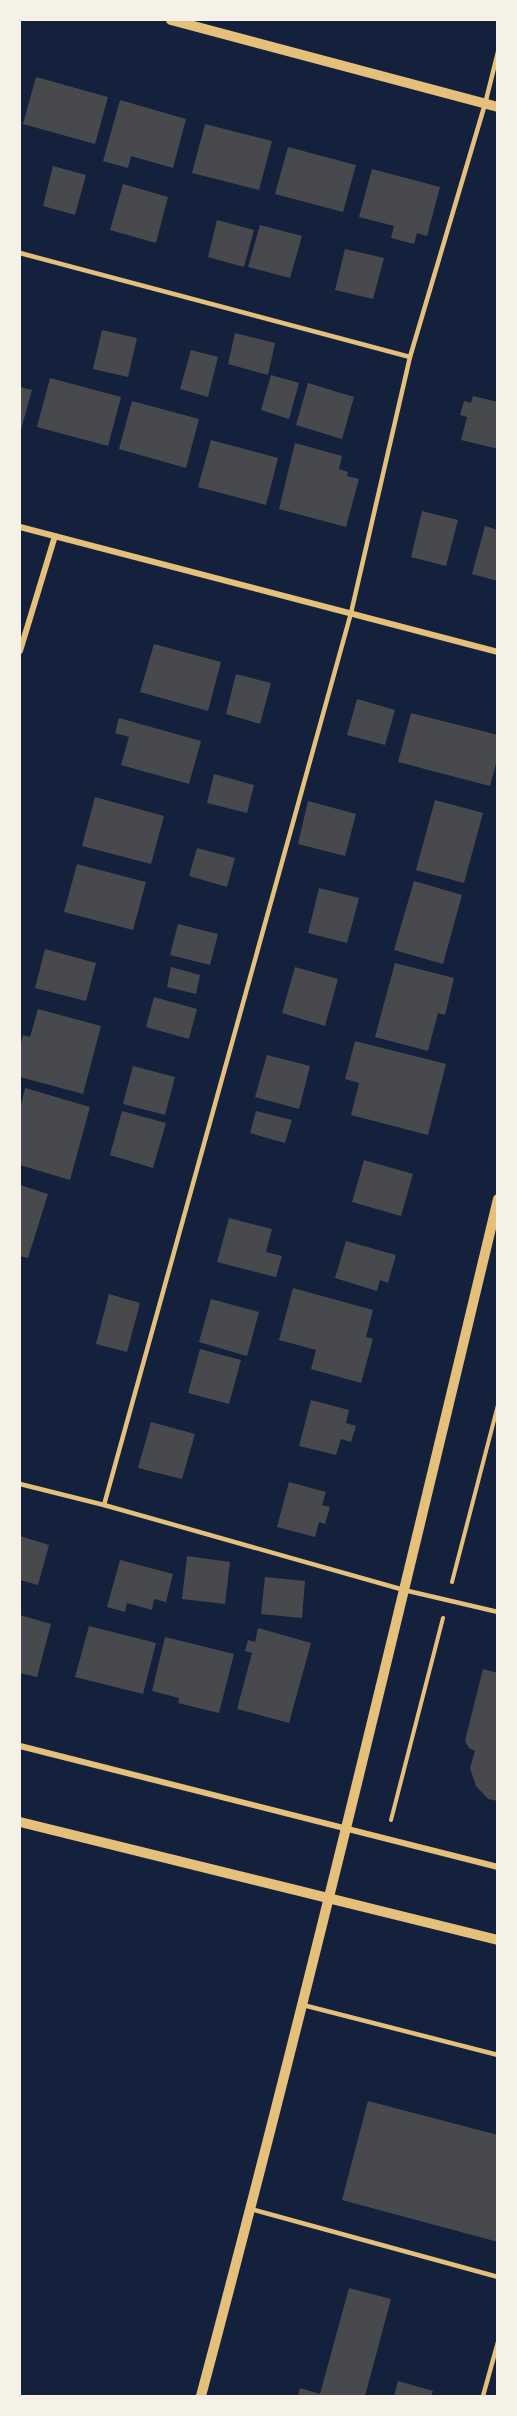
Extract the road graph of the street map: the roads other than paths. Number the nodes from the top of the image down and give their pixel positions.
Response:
1 (171, 20) edge
2 (498, 52) edge
3 (485, 104) junction
4 (498, 107) edge
5 (20, 253) edge
6 (410, 357) junction
7 (20, 527) edge
8 (55, 536) junction
9 (351, 614) junction
10 (20, 651) edge
11 (498, 652) edge
12 (498, 1199) edge
13 (20, 1484) edge
14 (104, 1504) junction
15 (404, 1590) junction
16 (498, 1612) edge
17 (20, 1746) edge
18 (20, 1822) edge
19 (347, 1828) junction
20 (498, 1867) edge
21 (329, 1900) junction
22 (498, 1940) edge
23 (303, 2005) junction
24 (498, 2055) edge
25 (251, 2209) junction
26 (498, 2277) edge
27 (498, 2342) edge
28 (201, 2397) edge
29 (483, 2397) edge

1 - 3 street
2 - 3 lane
3 - 4 street
3 - 6 lane
5 - 6 lane
6 - 9 lane
7 - 8 street
8 - 9 street
8 - 10 street
9 - 11 street
9 - 14 lane
12 - 15 street
13 - 14 lane
14 - 15 lane
15 - 16 lane
15 - 19 street
17 - 19 street
18 - 21 street
19 - 20 street
19 - 21 street
21 - 22 street
21 - 23 street
23 - 24 lane
23 - 25 street
25 - 26 lane
25 - 28 street
27 - 29 lane

